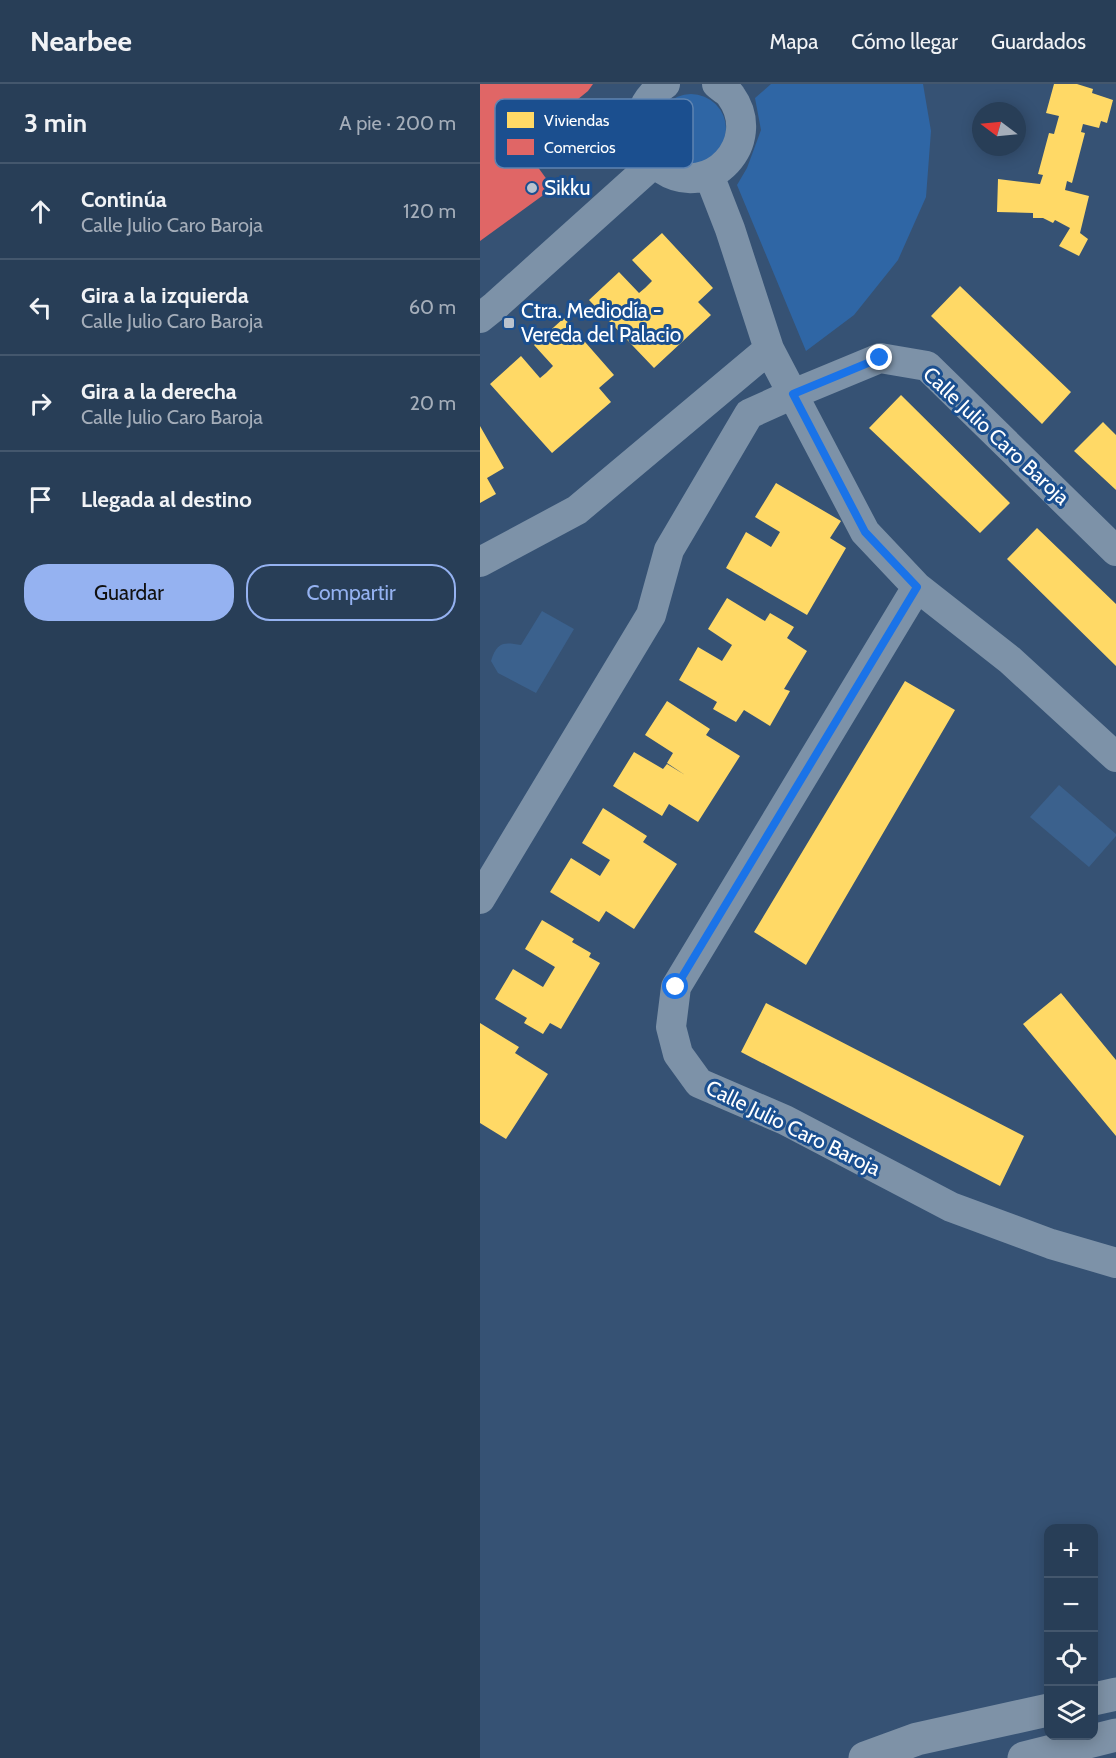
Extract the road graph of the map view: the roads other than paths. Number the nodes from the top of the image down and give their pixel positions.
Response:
1 (665, 84) edge
2 (730, 88) edge
3 (650, 99) edge
4 (648, 168) edge
5 (661, 168) edge
6 (710, 175) junction
7 (480, 318) edge
8 (769, 349) junction
9 (793, 394) junction
10 (1116, 552) edge
11 (480, 562) edge
12 (917, 587) junction
13 (1116, 757) edge
14 (480, 899) edge
15 (1116, 1263) edge
16 (1116, 1694) edge
17 (1098, 1698) edge
18 (1044, 1711) edge
19 (1116, 1735) edge
20 (865, 1758) edge
21 (1024, 1758) edge

1 - 3 street
2 - 6 street
4 - 7 street
5 - 6 street
6 - 8 street
8 - 9 street
8 - 11 street
9 - 10 street, Calle Julio Caro Baroja
9 - 12 street
9 - 14 street, Calle Julio Caro Baroja
12 - 13 street
12 - 15 street, Calle Julio Caro Baroja
16 - 17 highway
18 - 20 highway
19 - 21 highway

